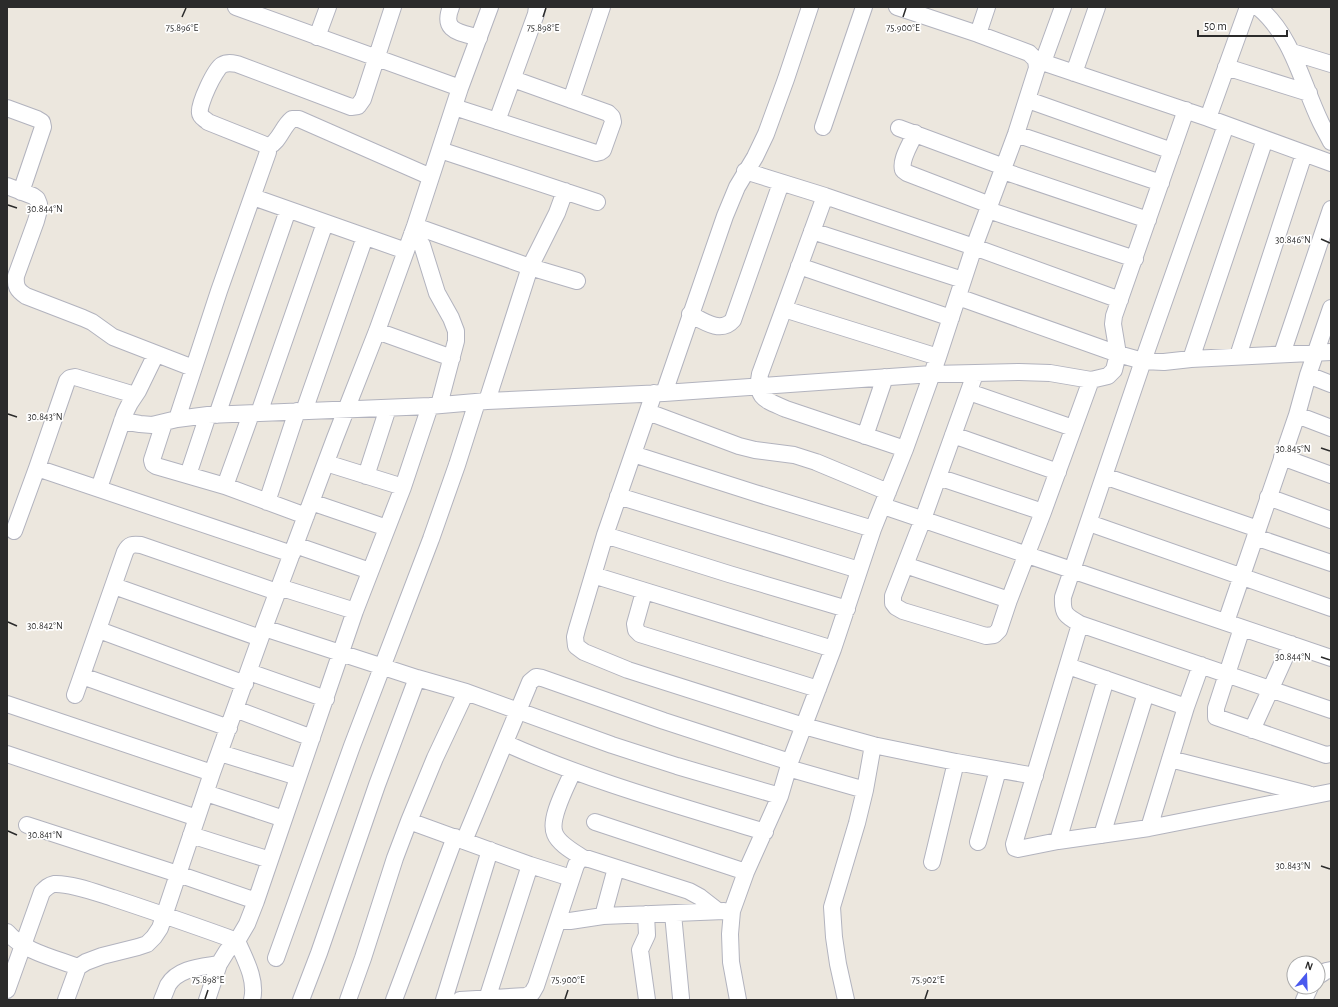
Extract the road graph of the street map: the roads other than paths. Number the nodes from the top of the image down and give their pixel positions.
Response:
1 (236, 7) edge
2 (328, 7) edge
3 (393, 7) edge
4 (451, 7) edge
5 (490, 7) edge
6 (537, 7) edge
7 (602, 7) edge
8 (810, 7) edge
9 (864, 7) edge
10 (898, 7) edge
11 (988, 7) edge
12 (1063, 7) edge
13 (1097, 7) edge
14 (1248, 7) edge
15 (1258, 7) edge
16 (270, 13) edge
17 (937, 13) edge
18 (978, 34) junction
19 (318, 36) junction
20 (479, 38) junction
21 (1292, 52) junction
22 (376, 58) junction
23 (1040, 61) junction
24 (1331, 64) edge
25 (1226, 67) junction
26 (1074, 73) junction
27 (513, 79) junction
28 (460, 88) junction
29 (1309, 93) junction
30 (571, 100) junction
31 (1028, 100) junction
32 (454, 107) junction
33 (7, 108) edge
34 (1186, 110) junction
35 (1208, 118) junction
36 (497, 121) junction
37 (1226, 125) junction
38 (823, 127) dead end
39 (899, 128) dead end
40 (915, 133) junction
41 (1016, 134) junction
42 (1265, 139) junction
43 (1331, 142) edge
44 (268, 147) junction
45 (440, 150) junction
46 (1172, 152) junction
47 (1304, 154) junction
48 (1331, 163) edge
49 (1004, 169) junction
50 (745, 172) junction
51 (431, 177) junction
52 (781, 183) junction
53 (1161, 183) junction
54 (14, 189) edge
55 (565, 192) junction
56 (824, 196) junction
57 (253, 197) junction
58 (597, 202) dead end
59 (989, 207) junction
60 (1331, 209) edge
61 (288, 210) junction
62 (1148, 220) junction
63 (325, 223) junction
64 (414, 230) junction
65 (812, 231) junction
66 (365, 237) junction
67 (974, 247) junction
68 (406, 251) junction
69 (1134, 259) junction
70 (799, 266) junction
71 (530, 267) junction
72 (963, 280) junction
73 (577, 281) dead end
74 (958, 297) junction
75 (1120, 300) junction
76 (1331, 308) edge
77 (784, 309) junction
78 (690, 314) junction
79 (951, 318) junction
80 (377, 331) junction
81 (1323, 352) edge
82 (156, 354) junction
83 (1118, 354) junction
84 (1282, 354) junction
85 (1238, 356) junction
86 (938, 357) junction
87 (452, 358) junction
88 (1191, 359) junction
89 (1143, 361) junction
90 (193, 368) junction
91 (932, 374) junction
92 (975, 374) junction
93 (1308, 375) junction
94 (885, 378) junction
95 (1091, 380) junction
96 (1331, 384) edge
97 (757, 386) junction
98 (969, 392) junction
99 (659, 393) junction
100 (135, 395) junction
101 (482, 402) junction
102 (435, 405) junction
103 (388, 408) junction
104 (346, 409) junction
105 (301, 411) junction
106 (648, 412) junction
107 (255, 413) junction
108 (212, 415) junction
109 (1297, 415) junction
110 (122, 420) junction
111 (170, 421) junction
112 (1073, 428) junction
113 (1331, 428) edge
114 (953, 435) junction
115 (865, 436) junction
116 (905, 449) junction
117 (633, 454) junction
118 (1282, 457) junction
119 (326, 463) junction
120 (37, 468) junction
121 (1058, 472) junction
122 (188, 475) junction
123 (1331, 475) edge
124 (366, 476) junction
125 (1104, 476) junction
126 (938, 477) junction
127 (225, 486) junction
128 (403, 487) junction
129 (99, 488) junction
130 (618, 496) junction
131 (1268, 497) junction
132 (885, 499) junction
133 (267, 502) junction
134 (309, 509) junction
135 (1043, 512) junction
136 (923, 519) junction
137 (1331, 520) edge
138 (1089, 522) junction
139 (387, 528) junction
140 (873, 529) junction
141 (14, 531) dead end
142 (1257, 533) junction
143 (605, 535) junction
144 (294, 549) junction
145 (1026, 555) junction
146 (1331, 563) edge
147 (905, 565) junction
148 (859, 570) junction
149 (1073, 570) junction
150 (370, 571) junction
151 (593, 575) junction
152 (1241, 577) junction
153 (114, 586) junction
154 (278, 589) junction
155 (644, 592) junction
156 (1009, 600) junction
157 (1331, 608) edge
158 (847, 609) junction
159 (355, 611) junction
160 (1226, 622) junction
161 (1080, 624) junction
162 (1242, 628) junction
163 (99, 630) junction
164 (262, 633) junction
165 (1291, 644) junction
166 (833, 649) junction
167 (340, 654) junction
168 (1331, 658) edge
169 (1201, 665) junction
170 (1068, 666) junction
171 (382, 667) junction
172 (1228, 674) junction
173 (82, 676) junction
174 (247, 678) junction
175 (417, 678) junction
176 (1106, 679) junction
177 (818, 689) junction
178 (1270, 689) junction
179 (466, 692) junction
180 (1146, 693) junction
181 (75, 695) dead end
182 (326, 698) junction
183 (7, 704) edge
184 (1186, 707) junction
185 (235, 710) junction
186 (1331, 710) edge
187 (518, 711) junction
188 (804, 726) junction
189 (228, 728) junction
190 (1252, 730) junction
191 (312, 738) junction
192 (505, 743) junction
193 (873, 745) junction
194 (220, 753) junction
195 (7, 754) edge
196 (1331, 754) edge
197 (1170, 759) junction
198 (956, 762) junction
199 (789, 765) junction
200 (998, 770) junction
201 (573, 771) junction
202 (212, 773) junction
203 (1035, 776) junction
204 (298, 777) junction
205 (865, 790) junction
206 (1331, 792) edge
207 (206, 793) junction
208 (1313, 795) junction
209 (780, 796) junction
210 (197, 818) junction
211 (284, 819) junction
212 (409, 821) junction
213 (595, 822) dead end
214 (27, 825) dead end
215 (1149, 828) junction
216 (765, 832) junction
217 (191, 835) junction
218 (1102, 835) junction
219 (460, 839) junction
220 (1058, 841) junction
221 (978, 842) dead end
222 (490, 850) junction
223 (583, 858) junction
224 (270, 860) junction
225 (932, 862) dead end
226 (530, 865) junction
227 (616, 868) junction
228 (746, 872) junction
229 (178, 874) junction
230 (571, 878) junction
231 (256, 901) junction
232 (725, 911) junction
233 (646, 914) junction
234 (673, 914) junction
235 (165, 915) junction
236 (603, 916) junction
237 (558, 920) junction
238 (7, 932) edge
239 (237, 941) junction
240 (24, 946) junction
241 (276, 958) dead end
242 (219, 964) junction
243 (78, 967) junction
244 (7, 990) edge
245 (681, 998) dead end
246 (487, 999) junction
247 (66, 1000) edge
248 (162, 1000) edge
249 (207, 1000) edge
250 (252, 1000) edge
251 (301, 1000) edge
252 (348, 1000) edge
253 (394, 1000) edge
254 (444, 1000) edge
255 (460, 1000) edge
256 (647, 1000) edge
257 (738, 1000) edge
258 (846, 1000) edge

1 - 16 street
2 - 19 street
3 - 22 street
4 - 20 street
5 - 20 street
6 - 27 street
7 - 30 street
8 - 50 street
9 - 38 street
10 - 17 street
11 - 18 street
12 - 23 street
13 - 26 street
14 - 25 street
15 - 21 street
16 - 19 street
17 - 18 street
18 - 23 street
19 - 22 street
20 - 28 street
21 - 24 street
21 - 29 street
22 - 28 street
22 - 44 street
23 - 26 street
23 - 31 street
25 - 29 street
25 - 35 street
26 - 34 street
27 - 30 street
27 - 36 street
28 - 32 street
29 - 43 street
30 - 36 street
31 - 41 street
31 - 46 street
32 - 36 street
32 - 45 street
33 - 54 street
34 - 35 street
34 - 46 street
35 - 37 street
37 - 42 street
37 - 89 street
39 - 40 street
40 - 49 street
40 - 59 street
41 - 49 street
41 - 53 street
42 - 47 street
42 - 88 street
44 - 51 street
44 - 57 street
45 - 51 street
45 - 55 street
46 - 53 street
47 - 48 street
47 - 85 street
49 - 59 street
49 - 62 street
50 - 52 street
50 - 78 street
51 - 64 street
52 - 56 street
52 - 78 street
53 - 62 street
54 - 82 street
55 - 58 street
55 - 71 street
56 - 65 street
56 - 67 street
57 - 61 street
57 - 90 street
59 - 67 street
59 - 69 street
60 - 84 street
61 - 63 street
61 - 108 street
62 - 69 street
63 - 66 street
63 - 107 street
64 - 68 street
64 - 71 street
64 - 87 street
65 - 70 street
65 - 72 street
66 - 68 street
66 - 105 street
67 - 72 street
67 - 75 street
68 - 80 street
69 - 75 street
70 - 77 street
70 - 79 street
71 - 73 street
71 - 101 street
72 - 74 street
74 - 79 street
74 - 83 street
75 - 83 street
76 - 81 street
77 - 86 street
77 - 97 street
78 - 99 street
79 - 86 street
80 - 87 street
80 - 104 street
81 - 84 street
81 - 93 street
82 - 90 street
82 - 100 street
83 - 89 street
83 - 95 street
84 - 85 street
85 - 88 street
86 - 91 street
87 - 102 street
88 - 89 street
89 - 125 street
90 - 111 street
91 - 92 street
91 - 94 street
91 - 116 street
92 - 95 street
92 - 98 street
93 - 96 street
93 - 109 street
94 - 97 street
94 - 115 street
95 - 112 street
97 - 99 street
97 - 115 street
98 - 112 street
98 - 114 street
99 - 101 street
99 - 106 street
100 - 110 street
100 - 120 street
101 - 102 street
101 - 171 street
102 - 103 street
102 - 128 street
103 - 104 street
103 - 124 street
104 - 105 street
104 - 119 street
105 - 107 street
105 - 133 street
106 - 117 street
106 - 132 street
107 - 108 street
107 - 127 street
108 - 111 street
108 - 122 street
109 - 113 street
109 - 118 street
110 - 111 street
110 - 129 street
111 - 122 street
112 - 121 street
114 - 121 street
114 - 126 street
115 - 116 street
116 - 132 street
117 - 130 street
117 - 140 street
118 - 123 street
118 - 131 street
119 - 124 street
119 - 134 street
120 - 129 street
120 - 141 street
121 - 135 street
122 - 127 street
124 - 128 street
125 - 138 street
125 - 142 street
126 - 135 street
126 - 136 street
127 - 133 street
128 - 139 street
129 - 144 street
130 - 143 street
130 - 148 street
131 - 137 street
131 - 142 street
132 - 136 street
132 - 140 street
133 - 134 street
134 - 139 street
134 - 144 street
135 - 145 street
136 - 145 street
136 - 147 street
138 - 149 street
138 - 152 street
139 - 150 street
140 - 148 street
142 - 146 street
142 - 152 street
143 - 151 street
143 - 158 street
144 - 150 street
144 - 154 street
145 - 149 street
145 - 156 street
147 - 156 street
147 - 156 street
148 - 158 street
149 - 160 street
149 - 161 street
150 - 159 street
151 - 155 street
151 - 188 street
152 - 157 street
152 - 160 street
153 - 154 street
153 - 163 street
153 - 164 street
154 - 159 street
154 - 164 street
155 - 166 street
155 - 177 street
158 - 166 street
159 - 167 street
160 - 162 street
161 - 169 street
161 - 170 street
162 - 165 street
162 - 172 street
163 - 173 street
163 - 174 street
164 - 167 street
164 - 174 street
165 - 168 street
165 - 178 street
166 - 177 street
167 - 171 street
167 - 182 street
169 - 172 street
169 - 184 street
170 - 176 street
170 - 203 street
171 - 175 street
171 - 241 street
172 - 178 street
172 - 190 street
173 - 181 street
173 - 189 street
174 - 182 street
174 - 185 street
175 - 179 street
175 - 251 street
176 - 180 street
176 - 220 street
177 - 188 street
178 - 186 street
178 - 190 street
179 - 187 street
179 - 212 street
180 - 184 street
180 - 218 street
182 - 191 street
183 - 202 street
184 - 197 street
185 - 189 street
185 - 191 street
187 - 192 street
187 - 199 street
187 - 209 street
188 - 193 street
188 - 199 street
189 - 194 street
190 - 196 street
191 - 204 street
192 - 201 street
192 - 219 street
193 - 198 street
193 - 205 street
194 - 202 street
194 - 204 street
195 - 210 street
197 - 208 street
197 - 215 street
198 - 200 street
198 - 225 street
199 - 205 street
199 - 209 street
200 - 203 street
200 - 221 street
201 - 216 street
201 - 223 street
202 - 207 street
203 - 220 street
204 - 211 street
205 - 258 street
206 - 208 street
207 - 210 street
207 - 211 street
208 - 215 street
209 - 216 street
210 - 217 street
211 - 224 street
212 - 219 street
212 - 252 street
213 - 228 street
214 - 229 street
215 - 218 street
216 - 228 street
217 - 224 street
217 - 229 street
218 - 220 street
219 - 222 street
219 - 253 street
222 - 226 street
222 - 254 street
223 - 227 street
223 - 230 street
224 - 231 street
226 - 230 street
226 - 246 street
227 - 232 street
227 - 236 street
228 - 232 street
229 - 231 street
229 - 235 street
230 - 237 street
231 - 239 street
232 - 234 street
232 - 257 street
233 - 234 street
233 - 236 street
233 - 256 street
234 - 245 street
235 - 239 street
235 - 240 street
235 - 243 street
236 - 237 street
237 - 246 street
238 - 240 street
239 - 242 street
239 - 250 street
240 - 243 street
240 - 244 street
242 - 248 street
242 - 249 street
243 - 247 street
246 - 255 street

